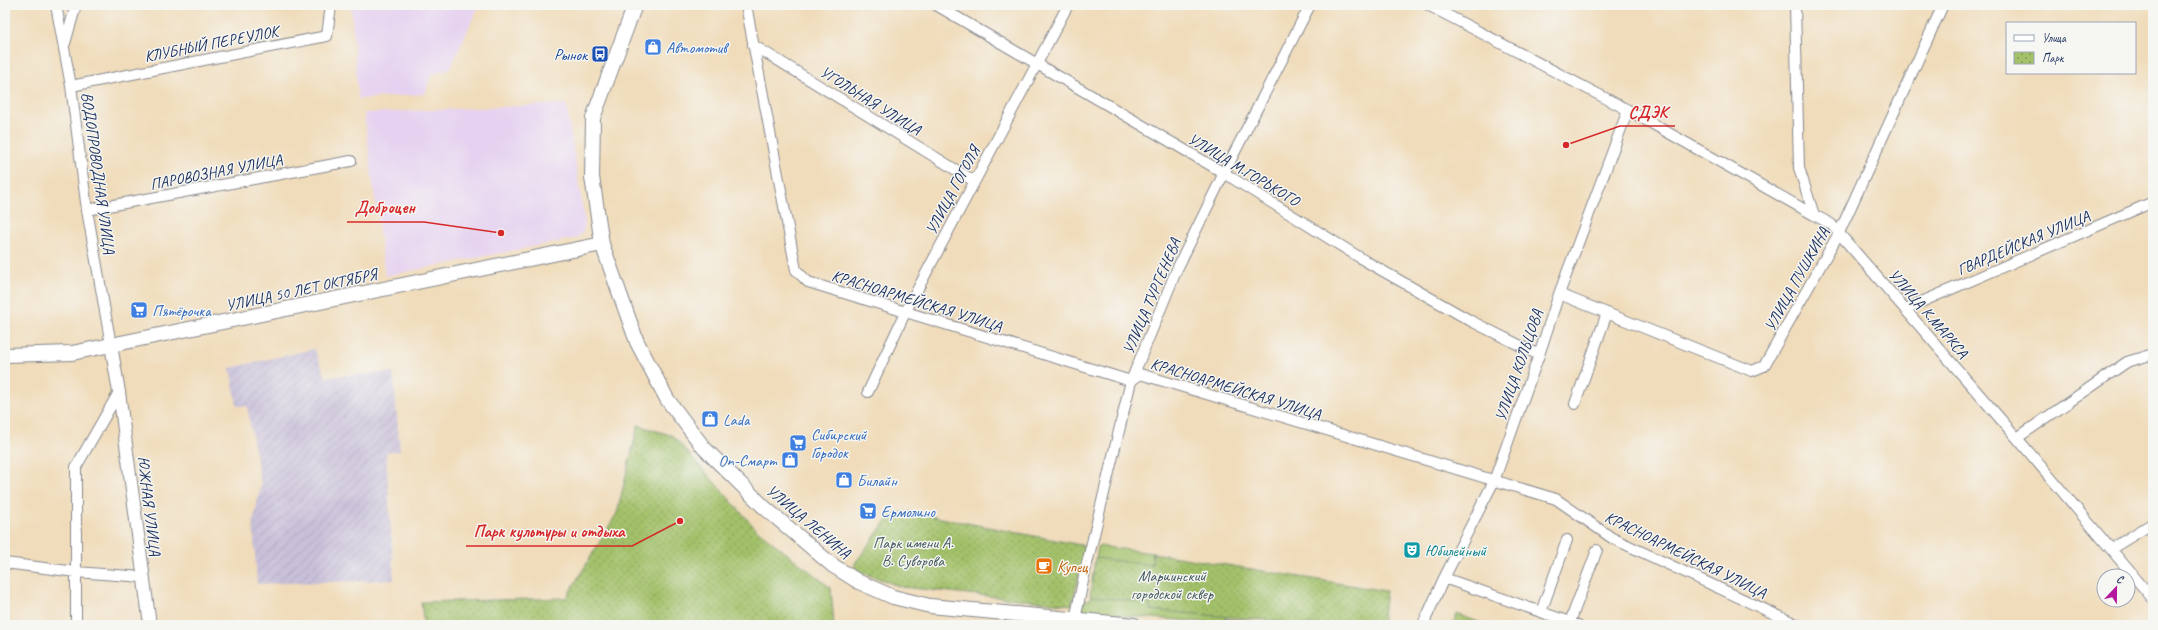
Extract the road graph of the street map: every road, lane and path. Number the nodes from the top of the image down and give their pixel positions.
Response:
1 (56, 5) edge
2 (76, 5) edge
3 (331, 5) edge
4 (635, 5) edge
5 (746, 5) edge
6 (936, 5) edge
7 (1068, 5) edge
8 (1310, 5) edge
9 (1428, 5) edge
10 (1795, 5) edge
11 (1943, 5) edge
12 (64, 45) junction
13 (752, 45) junction
14 (1038, 66) junction
15 (71, 86) junction
16 (1628, 110) junction
17 (351, 161) dead end
18 (1224, 173) junction
19 (974, 181) junction
20 (2153, 202) edge
21 (87, 210) junction
22 (1814, 215) junction
23 (1839, 233) junction
24 (602, 244) junction
25 (1558, 294) junction
26 (1905, 309) junction
27 (905, 313) junction
28 (1607, 313) junction
29 (111, 345) junction
30 (2153, 354) edge
31 (5, 355) edge
32 (1539, 355) junction
33 (1131, 381) junction
34 (119, 392) junction
35 (868, 392) dead end
36 (1575, 404) dead end
37 (2017, 438) junction
38 (1494, 481) junction
39 (2153, 523) edge
40 (1567, 540) dead end
41 (2111, 549) junction
42 (1597, 550) dead end
43 (5, 563) edge
44 (76, 572) junction
45 (143, 577) junction
46 (1444, 578) junction
47 (2153, 599) edge
48 (1541, 612) junction
49 (1074, 622) edge
50 (1574, 624) edge
51 (76, 625) edge
52 (150, 625) edge
53 (1134, 625) edge
54 (1423, 625) edge
55 (1798, 625) edge

1 - 12 street, ВОДОПРОВОДНАЯ УЛИЦА
2 - 12 street
3 - 15 street, КЛУБНЫЙ ПЕРЕУЛОК
4 - 24 main road, УЛИЦА ЛЕНИНА
5 - 13 street, КРАСНОАРМЕЙСКАЯ УЛИЦА
6 - 14 street, УЛИЦА М.ГОРЬКОГО
7 - 14 street, УЛИЦА ГОГОЛЯ
8 - 18 street, УЛИЦА ТУРГЕНЕВА
9 - 16 street, УЛИЦА К.МАРКСА
10 - 22 street
11 - 23 street, УЛИЦА ПУШКИНА
12 - 15 street, ВОДОПРОВОДНАЯ УЛИЦА
13 - 19 street, УГОЛЬНАЯ УЛИЦА
13 - 27 street, КРАСНОАРМЕЙСКАЯ УЛИЦА
14 - 18 street, УЛИЦА М.ГОРЬКОГО
14 - 19 street, УЛИЦА ГОГОЛЯ
15 - 21 street, ВОДОПРОВОДНАЯ УЛИЦА
16 - 22 street, УЛИЦА К.МАРКСА
16 - 25 street, УЛИЦА КОЛЬЦОВА
17 - 21 street, ПАРОВОЗНАЯ УЛИЦА
18 - 32 street, УЛИЦА М.ГОРЬКОГО
18 - 33 street, УЛИЦА ТУРГЕНЕВА
19 - 27 street, УЛИЦА ГОГОЛЯ
20 - 26 street, ГВАРДЕЙСКАЯ УЛИЦА
21 - 29 street, ВОДОПРОВОДНАЯ УЛИЦА
22 - 23 street, УЛИЦА К.МАРКСА
23 - 26 street, УЛИЦА К.МАРКСА
23 - 28 street, УЛИЦА ПУШКИНА
24 - 29 main road, УЛИЦА 50 ЛЕТ ОКТЯБРЯ
24 - 49 main road, УЛИЦА ЛЕНИНА
25 - 28 street, УЛИЦА ПУШКИНА
25 - 32 street, УЛИЦА КОЛЬЦОВА
26 - 37 street, УЛИЦА К.МАРКСА
27 - 33 street, КРАСНОАРМЕЙСКАЯ УЛИЦА
27 - 35 street, УЛИЦА ГОГОЛЯ
28 - 36 street
29 - 31 main road, УЛИЦА 50 ЛЕТ ОКТЯБРЯ
29 - 34 street, ЮЖНАЯ УЛИЦА
30 - 37 street
32 - 38 street, УЛИЦА КОЛЬЦОВА
33 - 38 street, КРАСНОАРМЕЙСКАЯ УЛИЦА
33 - 49 street, УЛИЦА ТУРГЕНЕВА
34 - 44 street
34 - 45 street, ЮЖНАЯ УЛИЦА
37 - 41 street, УЛИЦА К.МАРКСА
38 - 46 street, УЛИЦА КОЛЬЦОВА
38 - 55 street, КРАСНОАРМЕЙСКАЯ УЛИЦА
39 - 41 street
40 - 48 street
41 - 47 street, УЛИЦА К.МАРКСА
42 - 50 street
43 - 44 street
44 - 45 street
44 - 51 street
45 - 52 street, ЮЖНАЯ УЛИЦА
46 - 48 street
46 - 54 street, УЛИЦА КОЛЬЦОВА
48 - 50 street
49 - 53 main road, УЛИЦА ЛЕНИНА

